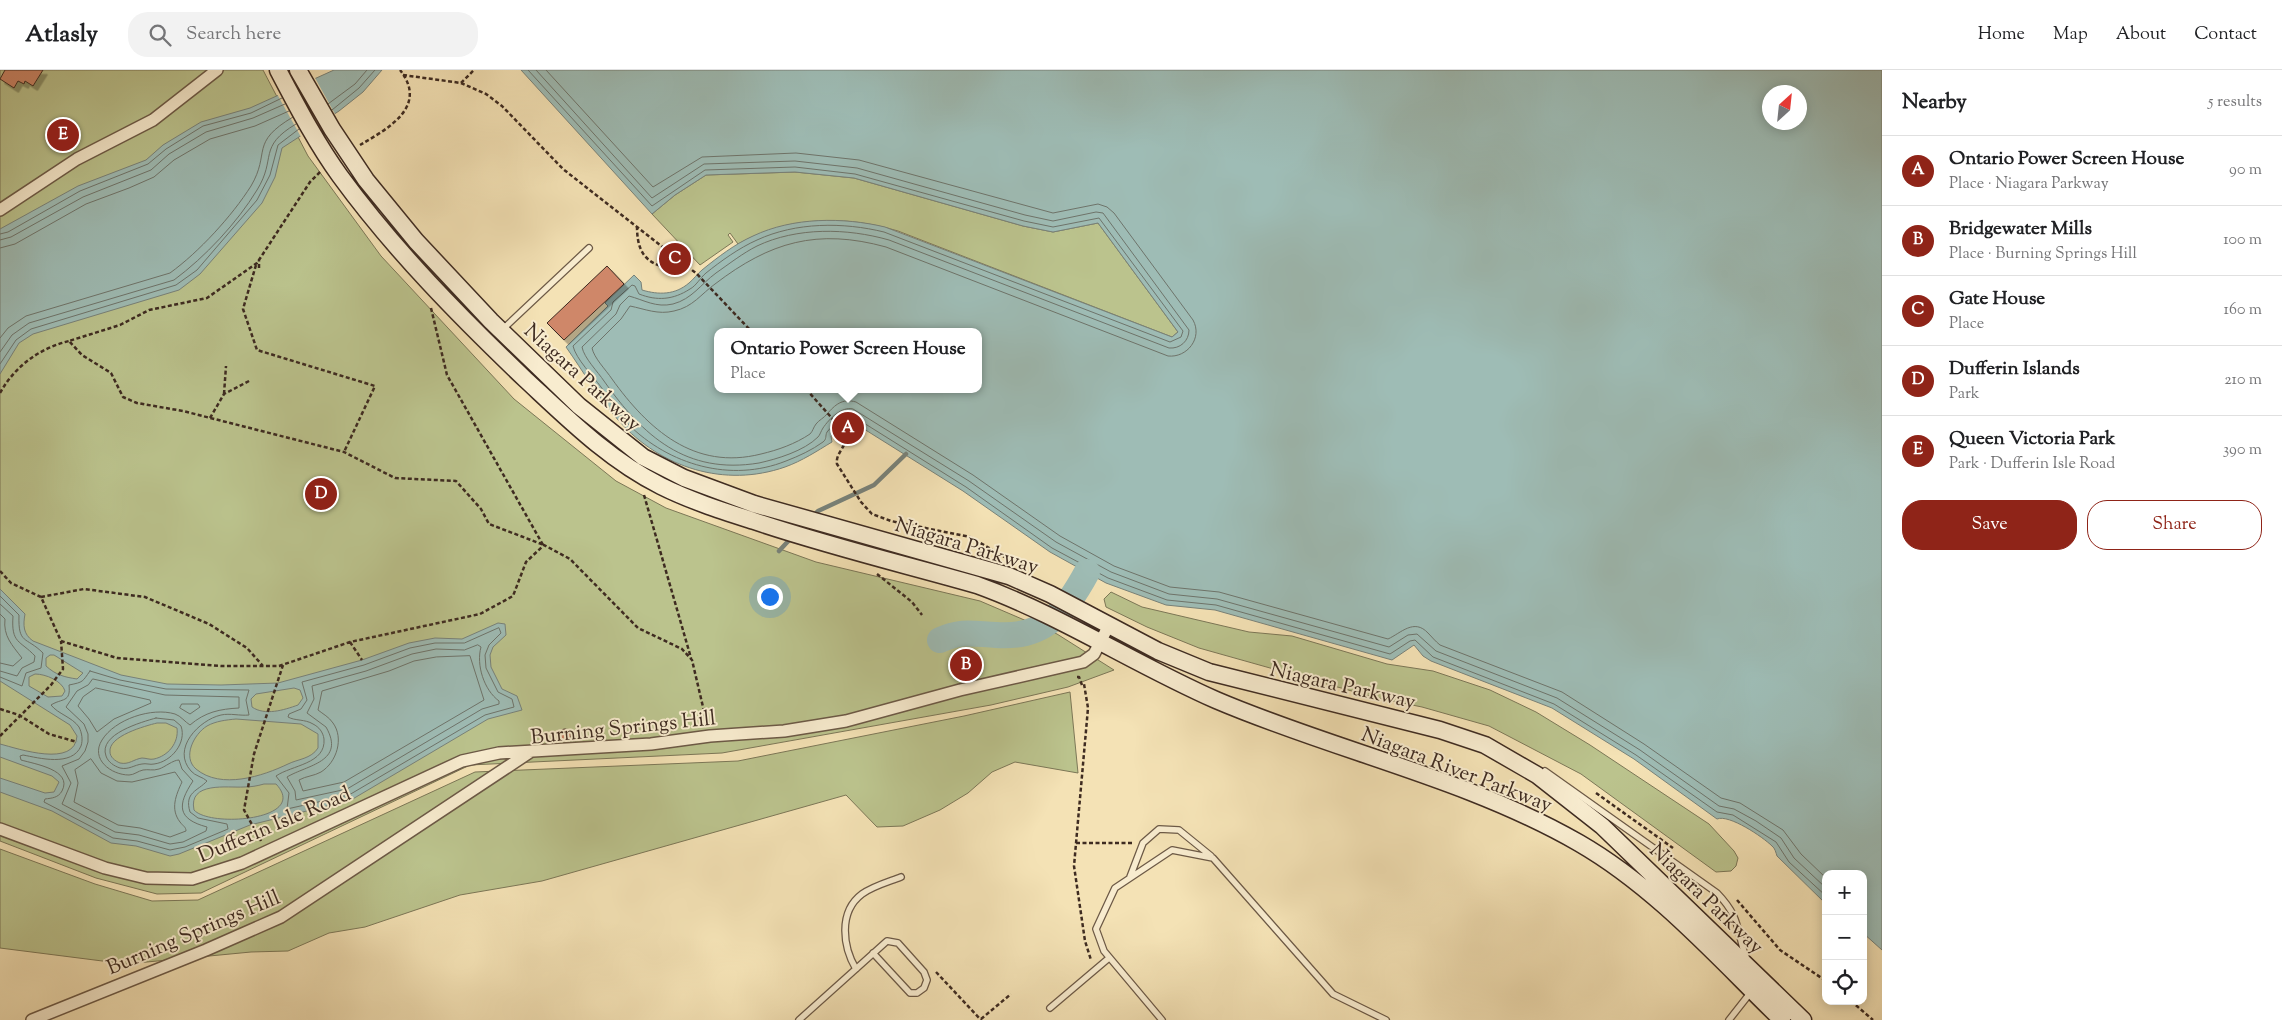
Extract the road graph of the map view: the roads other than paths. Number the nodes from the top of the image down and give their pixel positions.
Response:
1 (217, 70) edge
2 (278, 70) edge
3 (301, 75) edge
4 (0, 210) edge
5 (589, 248) dead end
6 (501, 330) junction
7 (1109, 625) junction
8 (1073, 627) joint
9 (1101, 642) junction
10 (1485, 745) junction
11 (531, 751) junction
12 (0, 829) edge
13 (1213, 858) junction
14 (901, 877) dead end
15 (1130, 877) junction
16 (873, 953) junction
17 (1109, 958) junction
18 (856, 969) junction
19 (1750, 969) junction
20 (1757, 986) junction
21 (1050, 1008) dead end
22 (32, 1020) edge
23 (799, 1020) edge
24 (1162, 1020) edge
25 (1386, 1020) edge
26 (1729, 1020) edge
27 (1780, 1020) edge
28 (1803, 1020) edge

1 - 4 street
2 - 8 main road, Niagara Parkway
3 - 6 main road, Niagara Parkway
5 - 6 lane
6 - 7 main road, Niagara Parkway
7 - 9 street, Burning Springs Hill
7 - 10 main road, Niagara Parkway
8 - 9 main road, Niagara River Parkway
9 - 11 street, Burning Springs Hill
9 - 20 main road, Niagara River Parkway
10 - 19 main road, Niagara Parkway
10 - 19 lane
11 - 12 street, Dufferin Isle Road
11 - 22 street, Burning Springs Hill
13 - 15 lane
13 - 15 lane
13 - 25 lane
14 - 18 lane
15 - 17 lane
16 - 16 lane
16 - 18 lane
17 - 21 lane
17 - 24 lane
18 - 23 lane
19 - 20 main road, Niagara Parkway
20 - 26 lane
20 - 27 main road, Niagara River Parkway
20 - 28 main road, Niagara Parkway

